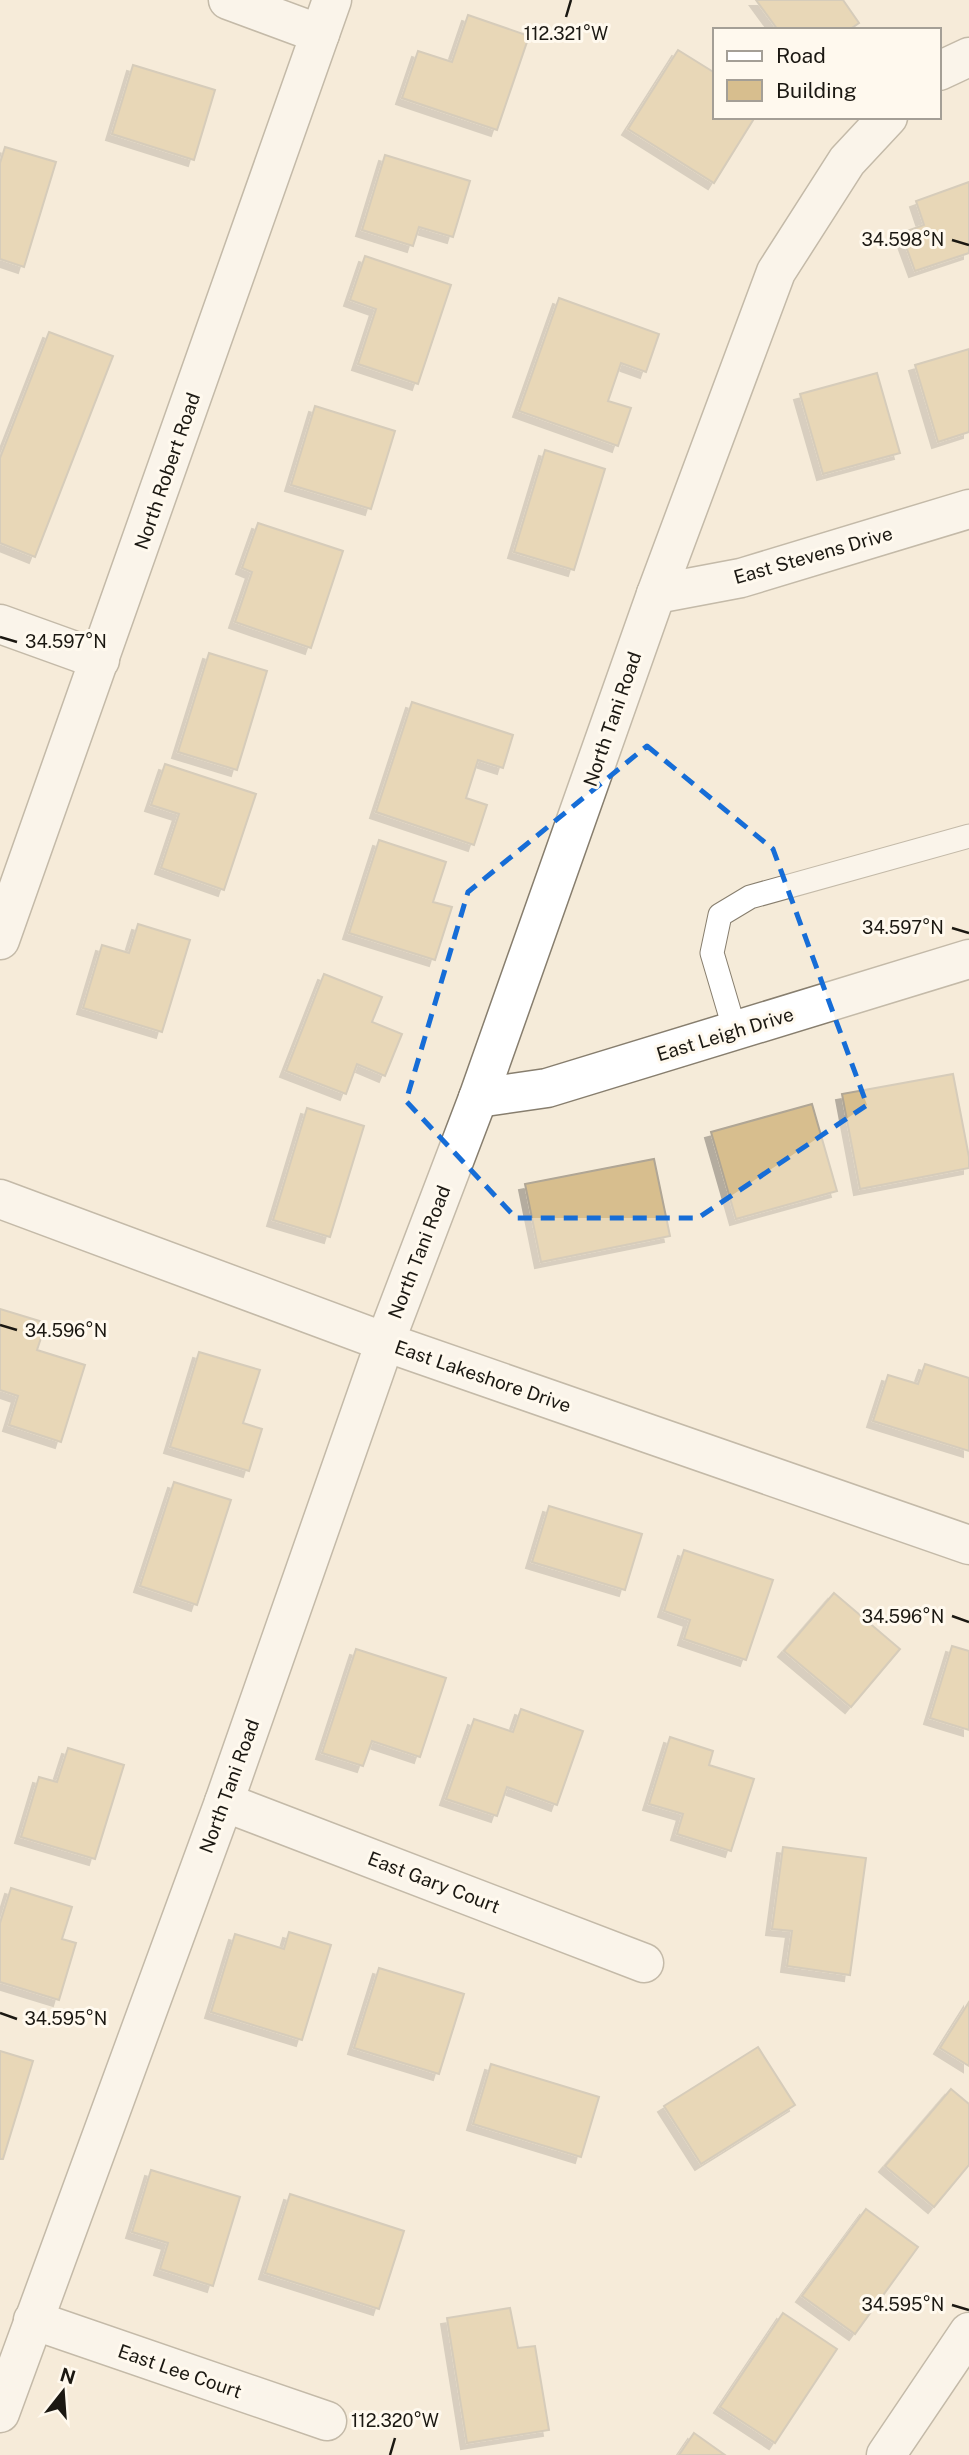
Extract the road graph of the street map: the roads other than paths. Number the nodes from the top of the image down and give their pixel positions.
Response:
1 (228, 0) edge
2 (326, 17) edge
3 (969, 57) edge
4 (941, 70) edge
5 (886, 119) edge
6 (969, 509) edge
7 (656, 594) junction
8 (0, 624) edge
9 (100, 660) junction
10 (969, 836) edge
11 (0, 940) edge
12 (969, 959) edge
13 (735, 1031) junction
14 (478, 1098) junction
15 (0, 1199) edge
16 (385, 1342) junction
17 (969, 1545) edge
18 (224, 1802) junction
19 (644, 1963) dead end
20 (33, 2320) junction
21 (969, 2332) edge
22 (0, 2413) edge
23 (327, 2421) dead end
24 (886, 2455) edge

1 - 2 street
2 - 9 street, North Robert Road
3 - 4 street
5 - 7 street, North Tani Road
6 - 7 street, East Stevens Drive
7 - 14 street, North Tani Road
8 - 9 street
9 - 11 street, North Robert Road
10 - 13 lane
12 - 13 street, East Leigh Drive
13 - 14 street, East Leigh Drive
14 - 16 street, North Tani Road
15 - 16 street, East Lakeshore Drive
16 - 17 street, East Lakeshore Drive
16 - 18 street, North Tani Road
18 - 19 street, East Gary Court
18 - 20 street, North Tani Road
20 - 22 street, North Tani Road
20 - 23 street, East Lee Court
21 - 24 street

